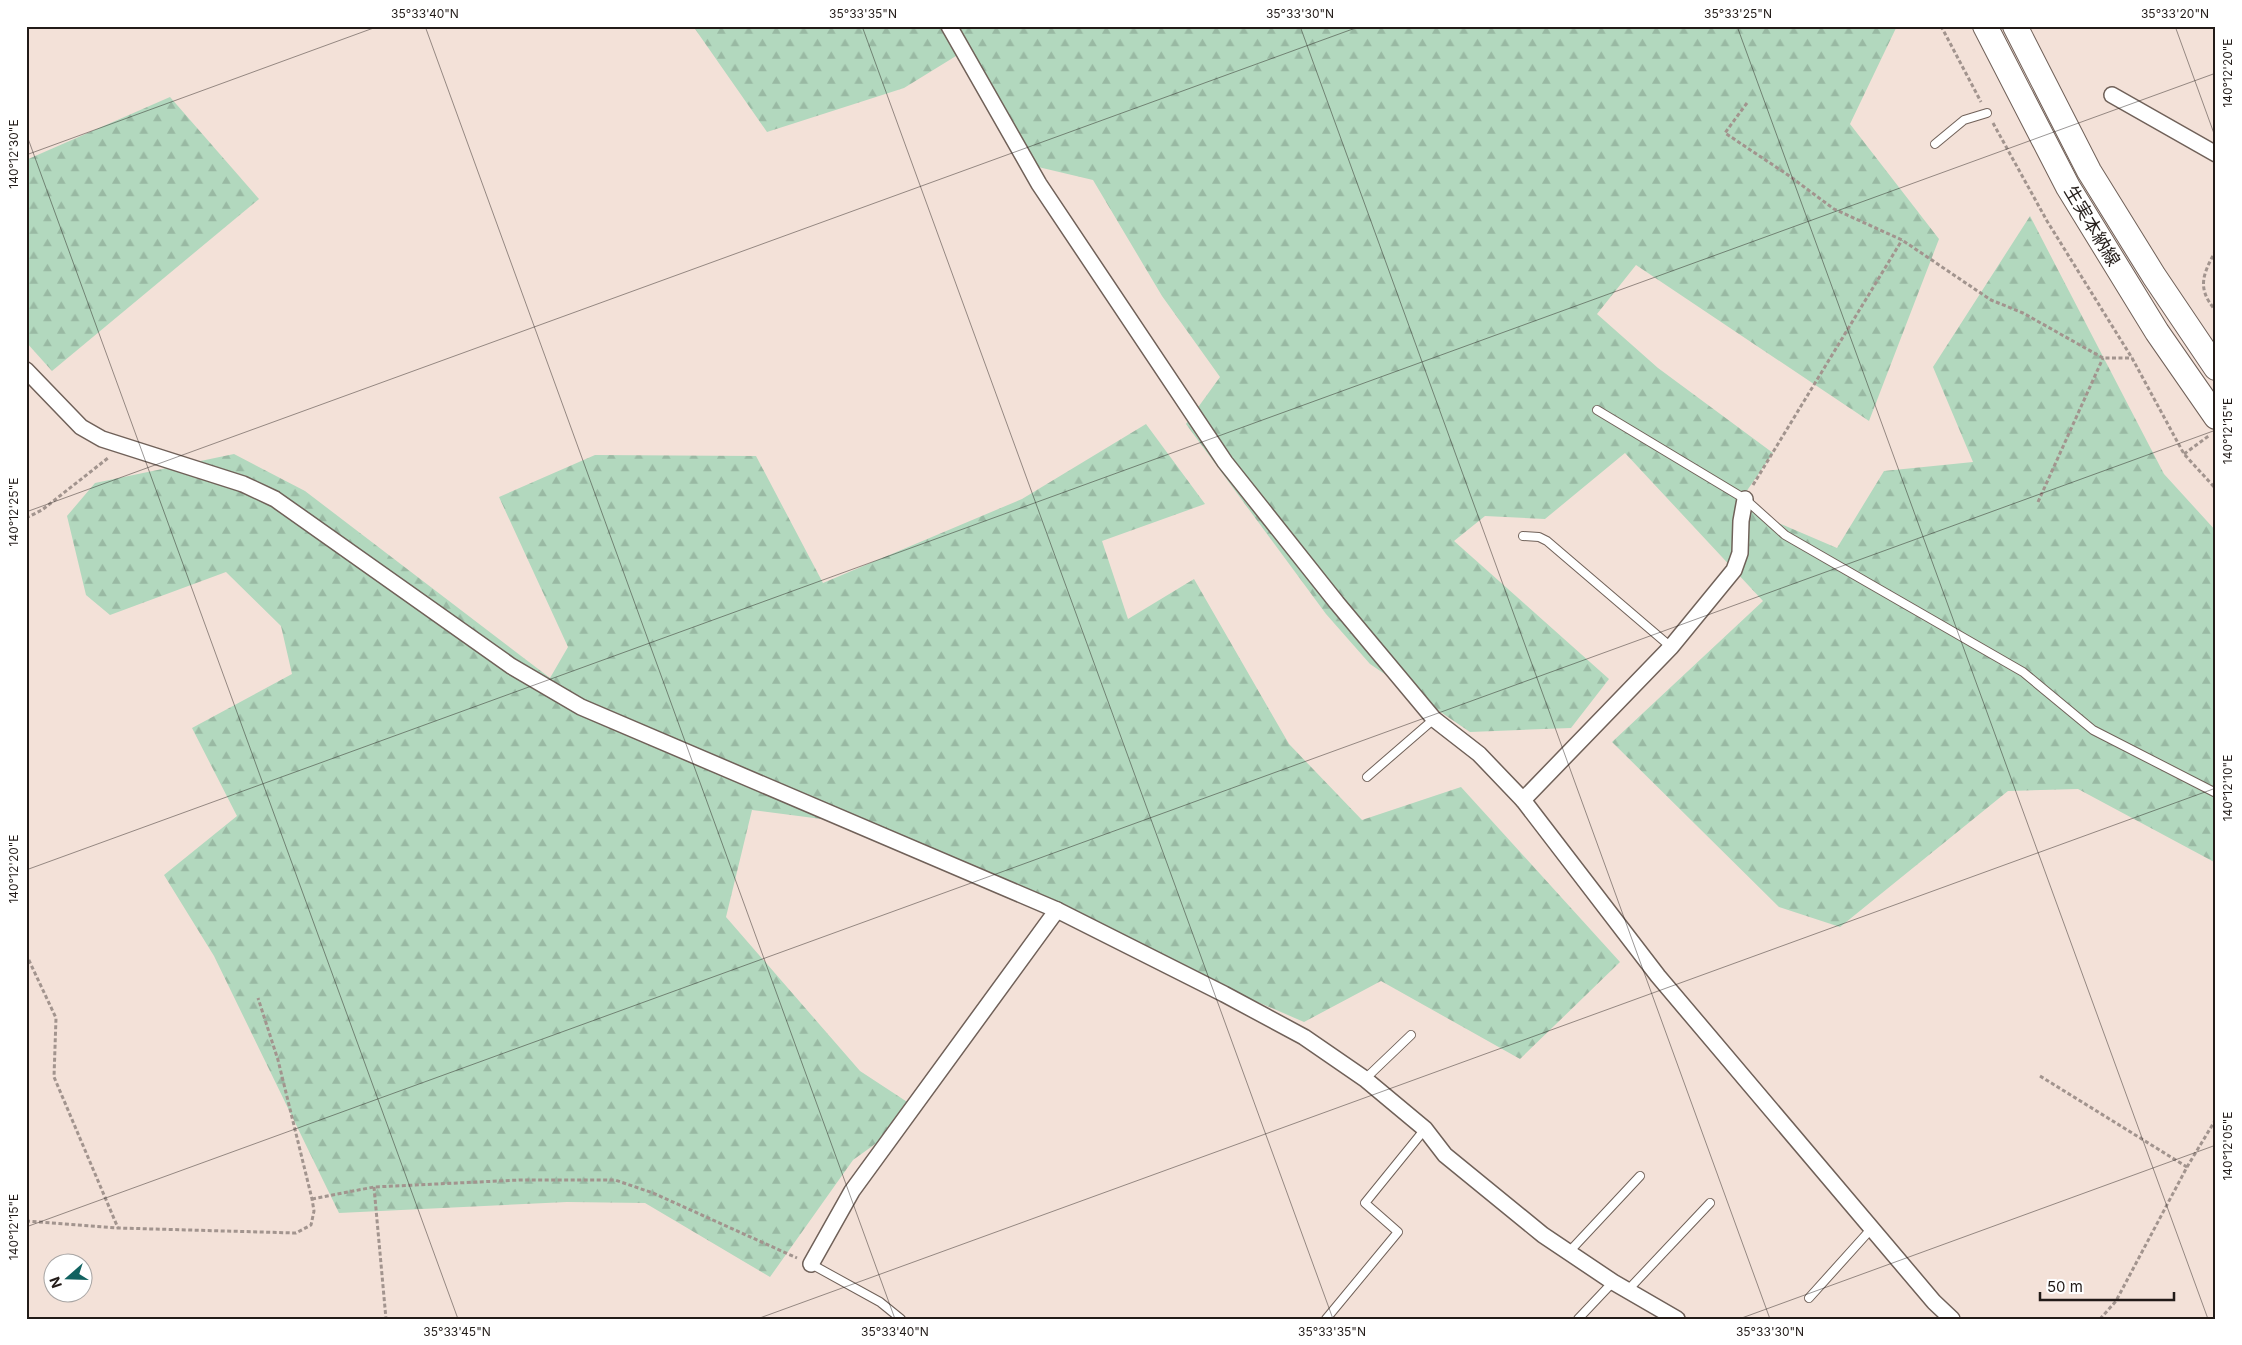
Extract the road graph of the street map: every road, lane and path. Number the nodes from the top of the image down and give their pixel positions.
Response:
1 (950, 26) edge
2 (1941, 26) edge
3 (1985, 26) edge
4 (2015, 26) edge
5 (2112, 95) dead end
6 (1747, 103) dead end
7 (1987, 113) junction
8 (1935, 144) dead end
9 (2216, 154) edge
10 (1902, 240) junction
11 (2216, 250) edge
12 (2216, 311) edge
13 (2103, 358) junction
14 (2132, 358) junction
15 (2216, 368) edge
16 (26, 370) edge
17 (1597, 410) dead end
18 (2216, 417) edge
19 (2216, 432) edge
20 (124, 445) junction
21 (2184, 454) junction
22 (2216, 489) edge
23 (1745, 499) junction
24 (2038, 502) dead end
25 (26, 518) edge
26 (1524, 536) dead end
27 (1671, 647) junction
28 (1434, 719) junction
29 (1367, 777) dead end
30 (2216, 793) edge
31 (1523, 800) junction
32 (1057, 910) junction
33 (26, 954) edge
34 (258, 998) dead end
35 (1411, 1035) dead end
36 (2040, 1076) dead end
37 (1365, 1079) junction
38 (2216, 1120) edge
39 (1425, 1129) junction
40 (2187, 1167) junction
41 (1640, 1176) dead end
42 (374, 1187) junction
43 (312, 1199) junction
44 (1710, 1203) dead end
45 (26, 1221) edge
46 (118, 1228) junction
47 (1872, 1228) junction
48 (1568, 1253) junction
49 (811, 1264) junction
50 (1613, 1282) junction
51 (1627, 1291) junction
52 (1809, 1298) dead end
53 (386, 1319) edge
54 (902, 1319) edge
55 (1326, 1319) edge
56 (1578, 1319) edge
57 (1677, 1319) edge
58 (1952, 1319) edge
59 (2100, 1319) edge

1 - 28 street
2 - 7 path
3 - 18 main road, 生実本納線
4 - 15 main road, 生実本納線
5 - 9 street
6 - 10 path
7 - 8 lane
7 - 14 path
10 - 13 path
10 - 23 path
11 - 12 path
13 - 14 path
13 - 24 path
14 - 21 path
16 - 20 street
17 - 23 lane
19 - 21 path
20 - 25 path
20 - 32 street
21 - 22 path
23 - 27 street
23 - 30 lane
26 - 27 lane
27 - 31 street
28 - 29 lane
28 - 31 street
31 - 47 street
32 - 37 street
32 - 49 street
33 - 46 path
34 - 43 path
35 - 37 lane
36 - 40 path
37 - 39 street
38 - 40 path
39 - 48 street
39 - 55 lane
40 - 59 path
41 - 48 lane
42 - 43 path
42 - 49 path
42 - 53 path
43 - 46 path
44 - 51 lane
45 - 46 path
47 - 52 lane
47 - 58 street
48 - 50 street
49 - 54 lane
50 - 51 street
50 - 56 lane
51 - 57 street

